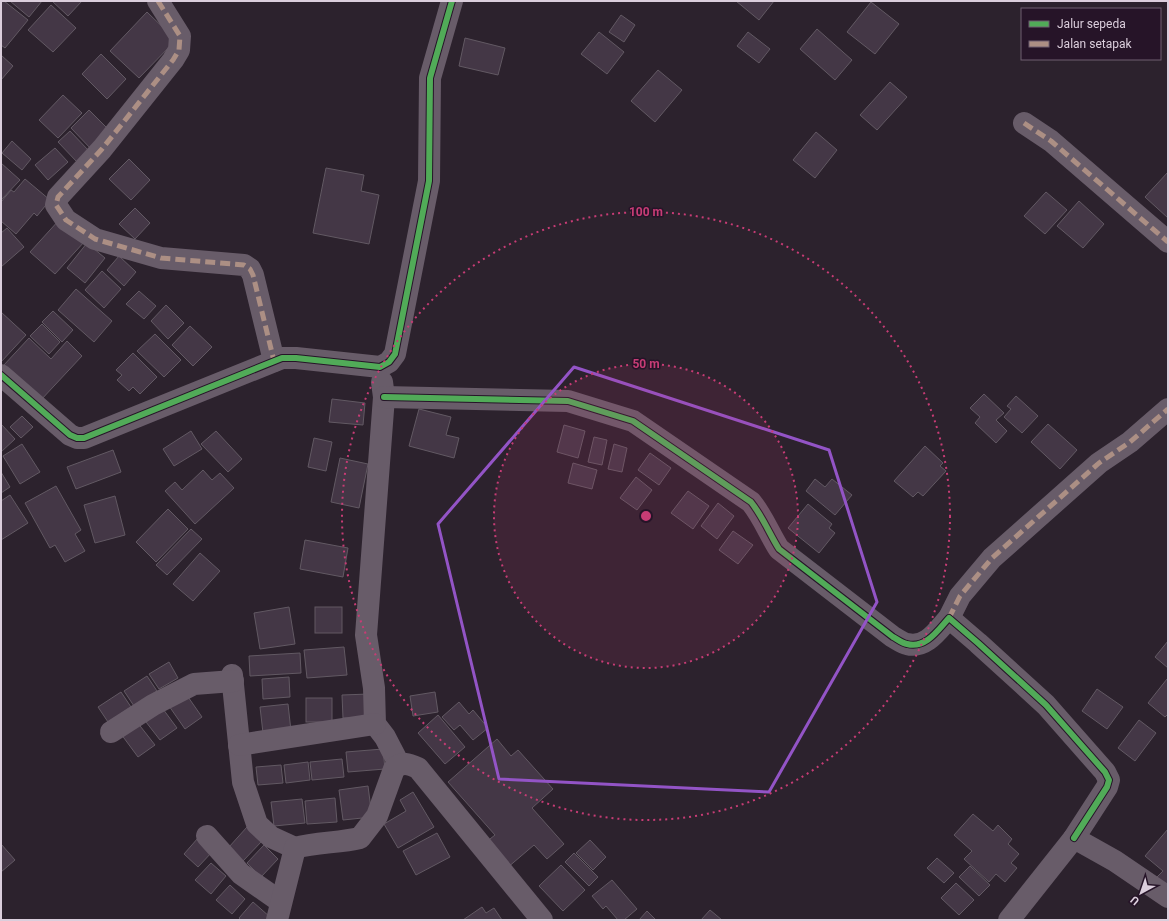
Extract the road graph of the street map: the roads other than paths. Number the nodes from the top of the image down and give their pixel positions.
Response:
1 (158, 1) edge
2 (452, 1) edge
3 (1024, 123) dead end
4 (1168, 242) edge
5 (274, 361) junction
6 (380, 367) junction
7 (1, 375) edge
8 (384, 397) junction
9 (1168, 409) edge
10 (949, 618) junction
11 (375, 724) junction
12 (111, 732) dead end
13 (239, 745) junction
14 (399, 764) junction
15 (207, 836) dead end
16 (1074, 838) junction
17 (295, 848) junction
18 (1168, 897) edge
19 (279, 911) edge
20 (542, 920) edge
21 (1010, 920) edge

1 - 5 street
2 - 6 street
3 - 4 street
5 - 6 street
5 - 7 street
6 - 8 street
8 - 10 street
8 - 11 street
9 - 10 street
10 - 16 street
11 - 13 street
11 - 14 street
12 - 13 street
13 - 17 street
14 - 17 street
14 - 20 street
15 - 19 street
16 - 18 street
16 - 21 street
17 - 19 street

